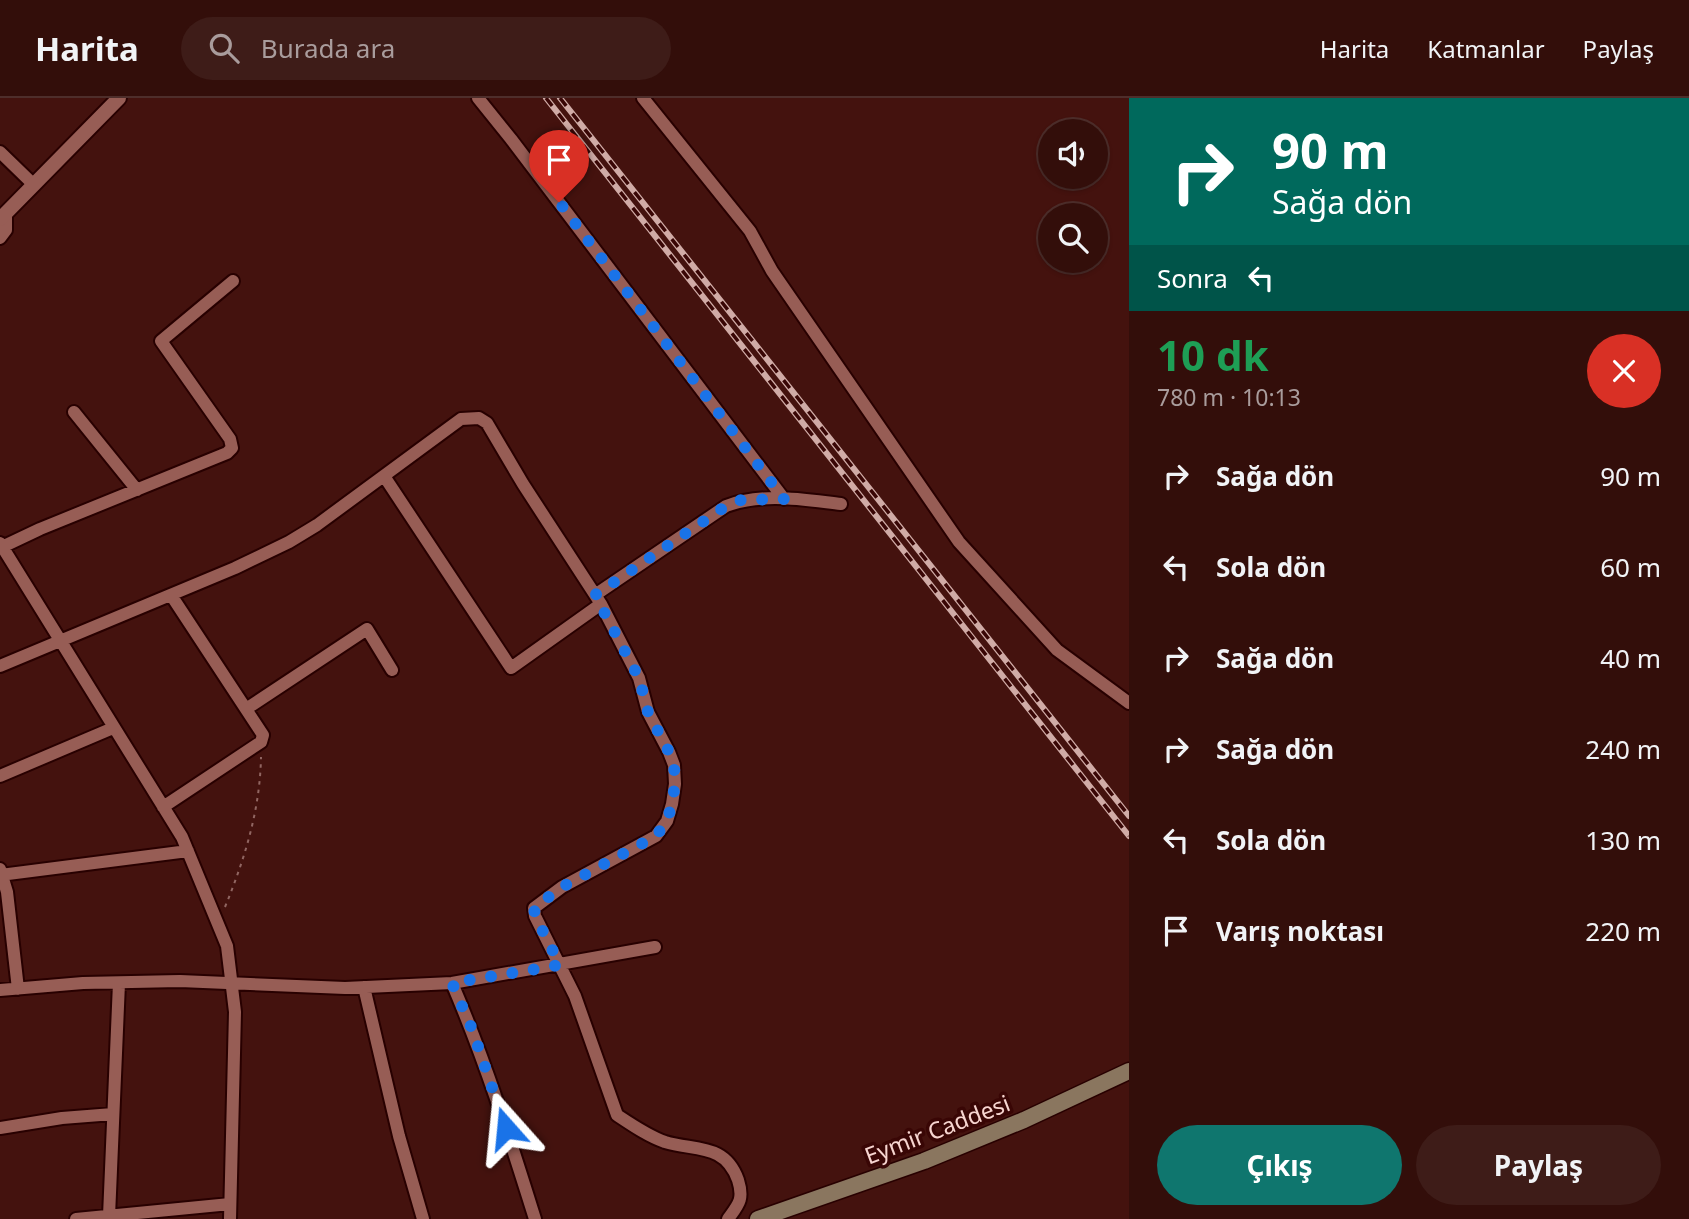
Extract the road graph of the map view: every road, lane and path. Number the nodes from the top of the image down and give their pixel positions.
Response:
1 (119, 98) edge
2 (478, 98) edge
3 (643, 98) edge
4 (0, 152) edge
5 (34, 185) junction
6 (3, 216) edge
7 (0, 238) edge
8 (233, 281) dead end
9 (74, 412) dead end
10 (384, 476) junction
11 (137, 490) junction
12 (784, 499) junction
13 (841, 505) dead end
14 (1, 545) edge
15 (171, 594) junction
16 (598, 600) junction
17 (60, 642) junction
18 (0, 666) edge
19 (392, 670) dead end
20 (1129, 703) edge
21 (246, 709) junction
22 (113, 728) junction
23 (261, 742) junction
24 (0, 776) edge
25 (163, 807) junction
26 (188, 852) junction
27 (1, 873) edge
28 (217, 919) junction
29 (655, 947) dead end
30 (560, 965) junction
31 (119, 983) junction
32 (452, 983) junction
33 (232, 984) junction
34 (364, 987) junction
35 (18, 989) junction
36 (0, 990) edge
37 (1129, 1070) edge
38 (113, 1114) junction
39 (0, 1128) edge
40 (230, 1204) junction
41 (779, 1215) edge
42 (109, 1216) junction
43 (76, 1219) edge
44 (230, 1219) edge
45 (423, 1219) edge
46 (535, 1219) edge
47 (728, 1219) edge
48 (758, 1219) edge

1 - 5 street
2 - 12 street
3 - 20 street
4 - 5 street
5 - 6 street
6 - 7 street
8 - 11 street
9 - 11 street
10 - 15 street
10 - 16 street
10 - 16 street
11 - 14 street
12 - 13 street
12 - 16 street
14 - 17 street
15 - 17 street
15 - 21 street
16 - 30 street
17 - 18 street
17 - 22 street
19 - 21 street
21 - 23 street
22 - 24 street
22 - 25 street
23 - 25 street
23 - 28 path
25 - 26 street
26 - 27 street
26 - 28 street
27 - 35 street
28 - 33 street
29 - 30 street
30 - 32 street
30 - 47 street
31 - 33 street
31 - 35 street
31 - 38 street
32 - 34 street
32 - 46 street
33 - 34 street
33 - 40 street
34 - 45 street
35 - 36 street
37 - 41 main road, Eymir Caddesi
38 - 39 street
38 - 42 street
40 - 42 street
40 - 44 street
41 - 48 main road, Eymir Caddesi
42 - 43 street

